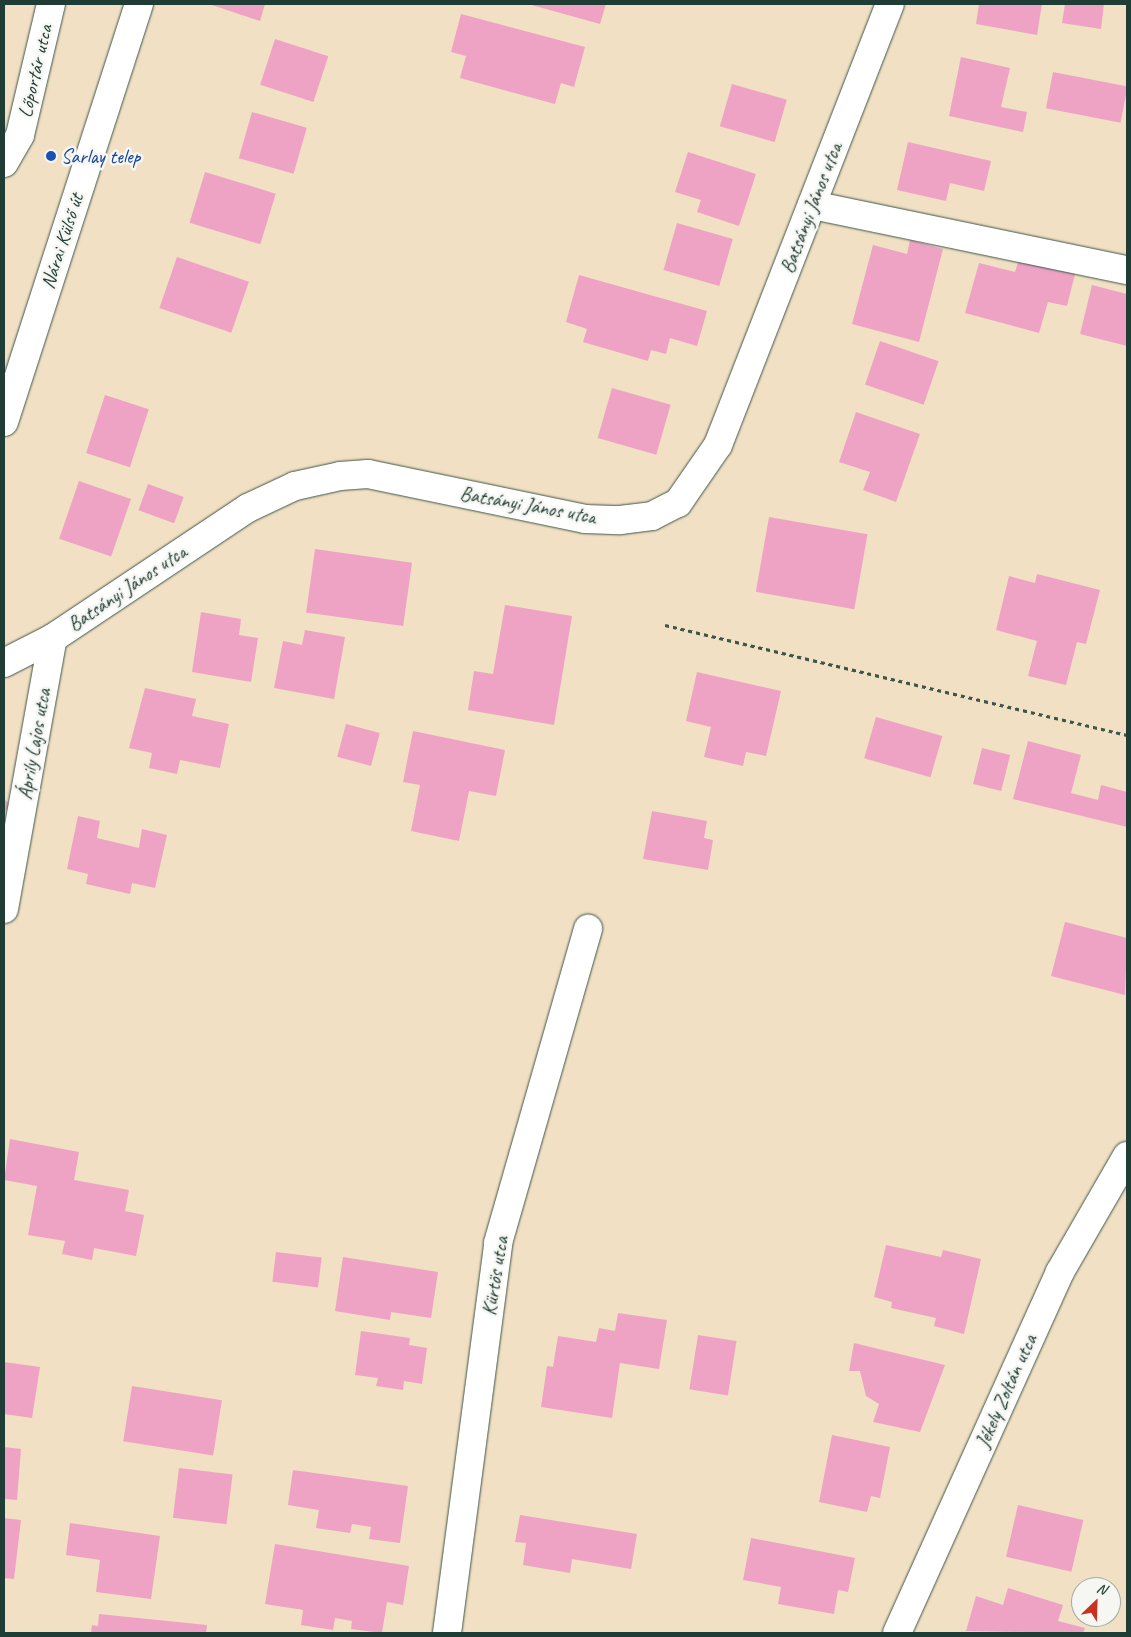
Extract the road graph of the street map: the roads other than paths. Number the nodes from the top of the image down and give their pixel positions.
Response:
1 (51, 4) edge
2 (139, 4) edge
3 (890, 4) edge
4 (4, 163) edge
5 (812, 205) junction
6 (1127, 270) edge
7 (4, 422) edge
8 (53, 638) junction
9 (4, 662) edge
10 (4, 909) edge
11 (588, 929) dead end
12 (1127, 1156) edge
13 (448, 1633) edge
14 (897, 1633) edge

1 - 4 street, Lőportár utca
2 - 7 street, Nárai Külső út
3 - 5 street, Batsányi János utca
5 - 6 street
5 - 8 street, Batsányi János utca
8 - 9 street, Batsányi János utca
8 - 10 street, Áprily Lajos utca
11 - 13 street, Kürtös utca
12 - 14 street, Jékely Zoltán utca

